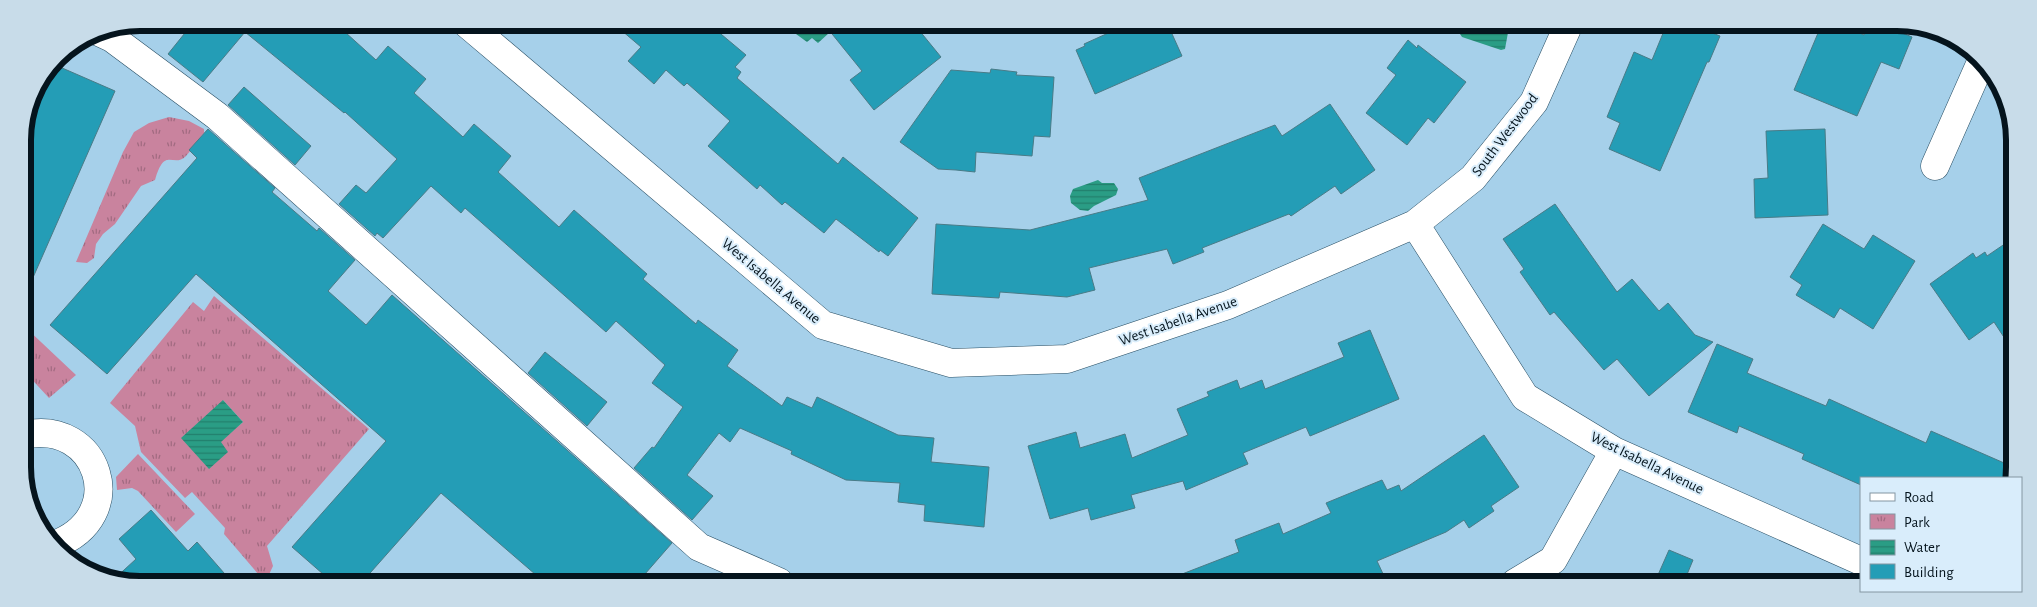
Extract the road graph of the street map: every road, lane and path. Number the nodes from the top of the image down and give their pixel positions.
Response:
1 (475, 31) edge
2 (1566, 31) edge
3 (108, 36) edge
4 (1979, 68) edge
5 (1935, 166) dead end
6 (1415, 224) junction
7 (31, 433) edge
8 (1614, 451) junction
9 (61, 542) edge
10 (1860, 561) edge
11 (765, 576) edge
12 (1528, 576) edge

1 - 6 street, West Isabella Avenue
2 - 6 street, South Westwood
3 - 11 street
4 - 5 street
6 - 8 street, West Isabella Avenue
7 - 9 street
8 - 10 street, West Isabella Avenue
8 - 12 street

